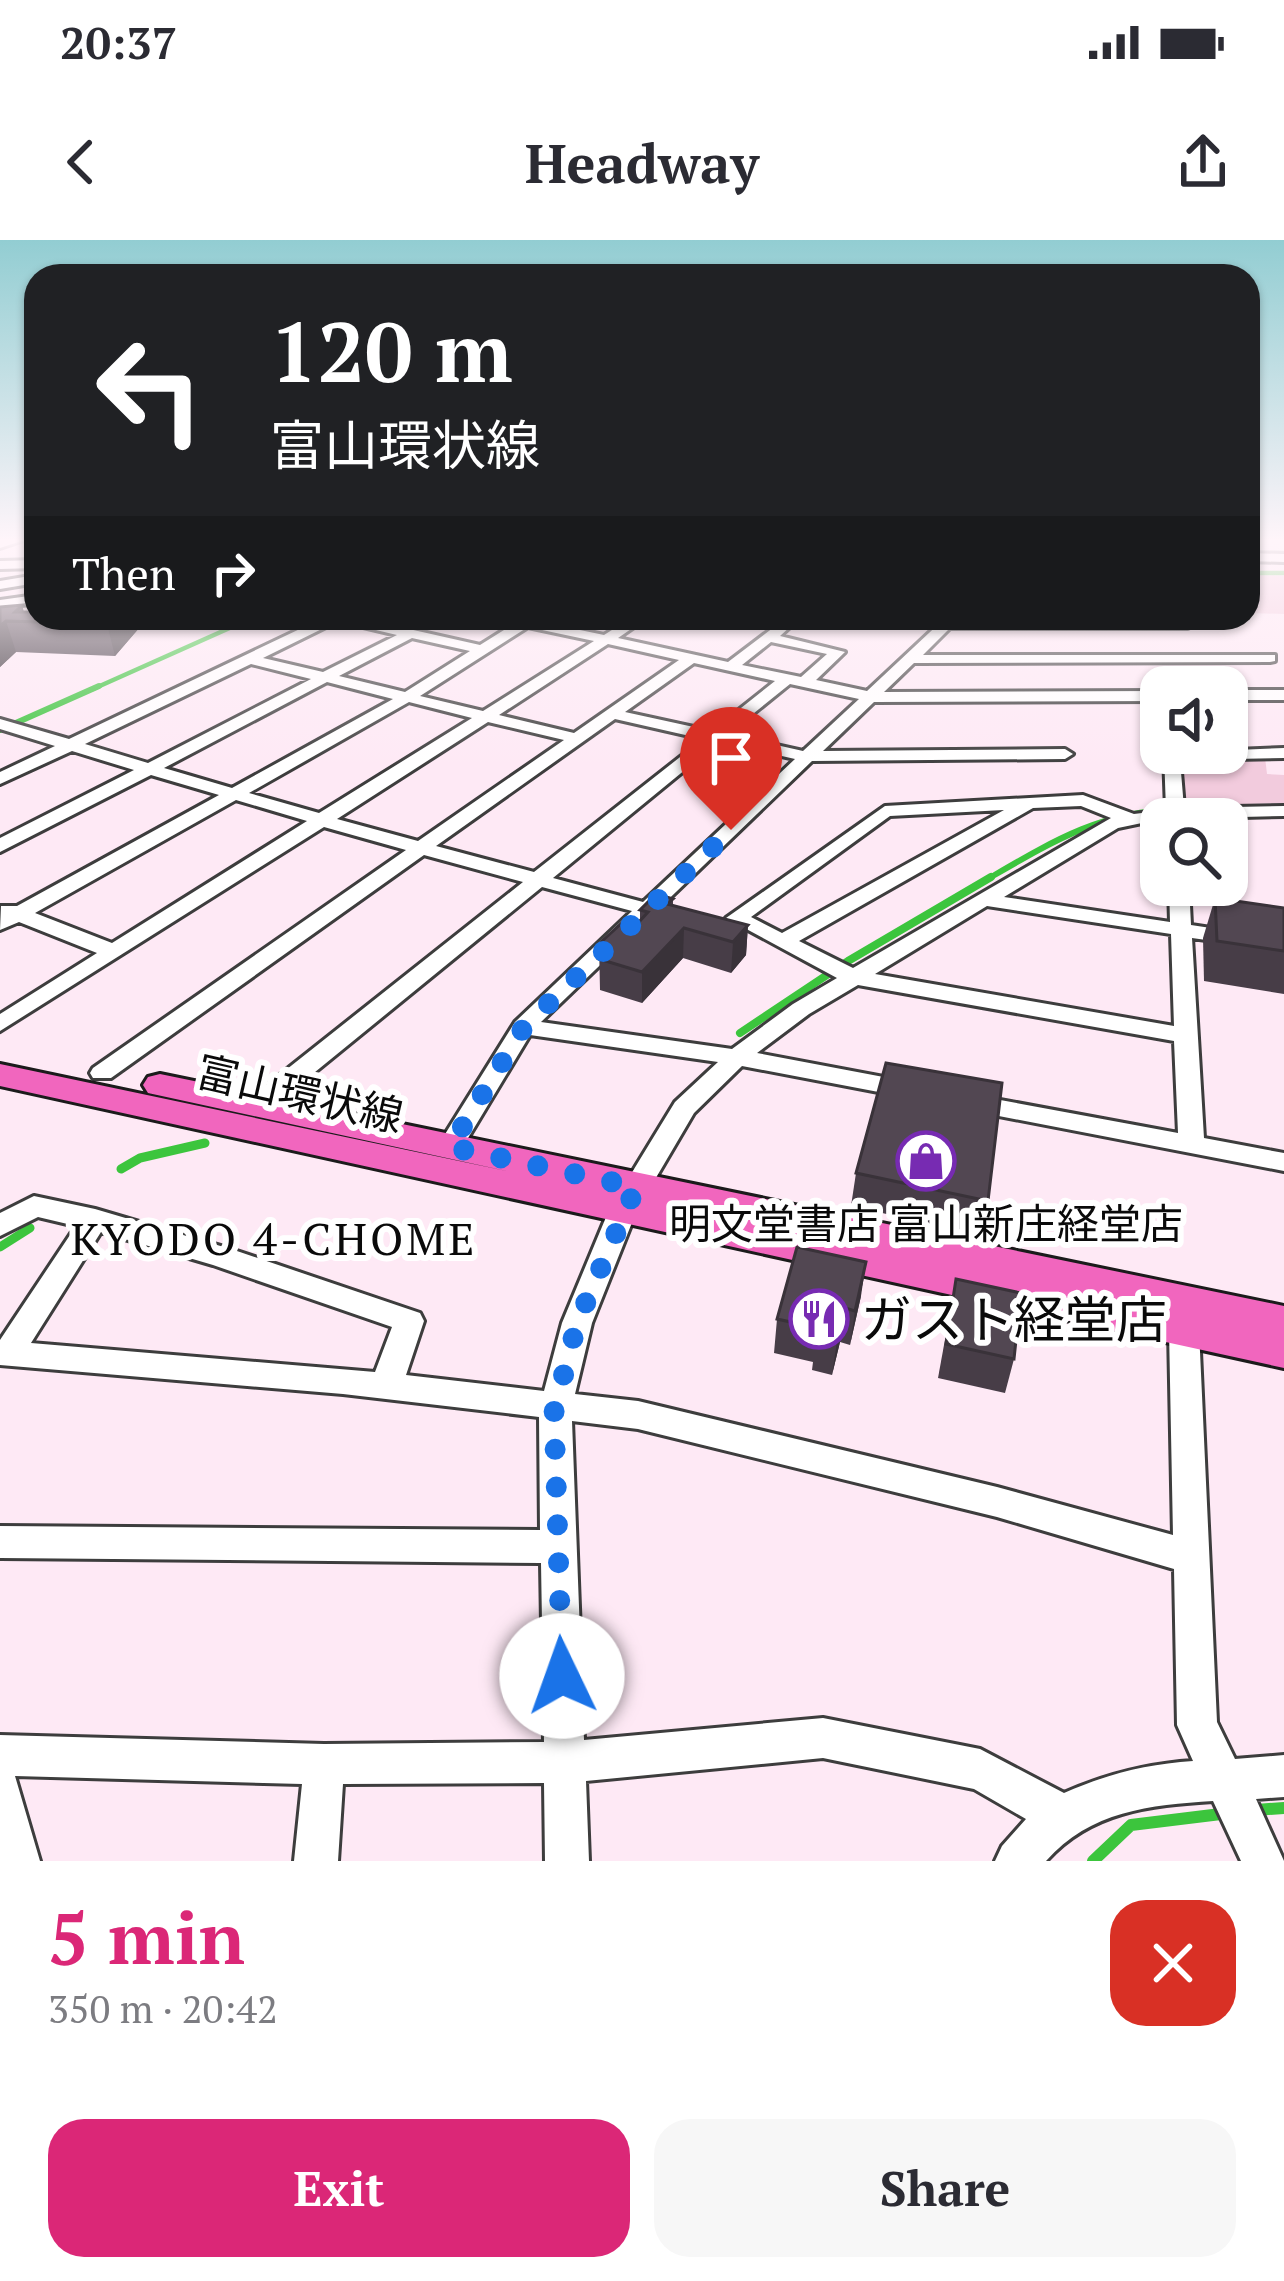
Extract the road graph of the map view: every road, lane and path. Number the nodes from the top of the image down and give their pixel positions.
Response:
1 (312, 630) edge
2 (391, 630) edge
3 (517, 630) edge
4 (567, 630) edge
5 (621, 630) edge
6 (779, 630) edge
7 (942, 630) edge
8 (1056, 630) edge
9 (409, 634) junction
10 (770, 638) junction
11 (606, 640) junction
12 (485, 650) junction
13 (691, 658) junction
14 (1270, 658) dead end
15 (249, 659) junction
16 (912, 659) junction
17 (1076, 659) junction
18 (730, 667) junction
19 (323, 678) junction
20 (796, 681) junction
21 (1248, 695) edge
22 (1284, 695) edge
23 (1103, 696) junction
24 (1140, 696) edge
25 (871, 697) junction
26 (406, 698) junction
27 (610, 713) junction
28 (484, 717) junction
29 (0, 724) edge
30 (715, 736) junction
31 (575, 738) junction
32 (72, 743) junction
33 (1284, 753) edge
34 (1065, 754) dead end
35 (802, 756) junction
36 (154, 768) junction
37 (0, 779) edge
38 (240, 793) junction
39 (1175, 798) edge
40 (1030, 803) junction
41 (1284, 812) edge
42 (1248, 813) edge
43 (323, 818) junction
44 (1140, 818) edge
45 (1129, 819) junction
46 (0, 846) edge
47 (422, 847) junction
48 (536, 881) junction
49 (986, 900) junction
50 (1180, 906) edge
51 (643, 908) junction
52 (6, 915) edge
53 (1181, 930) junction
54 (782, 942) junction
55 (1284, 945) edge
56 (112, 951) junction
57 (853, 977) junction
58 (0, 1024) edge
59 (524, 1027) junction
60 (1188, 1036) junction
61 (0, 1051) edge
62 (737, 1057) junction
63 (102, 1073) junction
64 (0, 1075) edge
65 (256, 1106) junction
66 (1191, 1144) junction
67 (450, 1147) junction
68 (1284, 1162) edge
69 (630, 1199) junction
70 (95, 1219) junction
71 (0, 1226) edge
72 (1284, 1322) edge
73 (1184, 1330) junction
74 (1284, 1351) edge
75 (4, 1353) edge
76 (386, 1386) junction
77 (556, 1406) junction
78 (0, 1541) edge
79 (555, 1547) junction
80 (1192, 1557) junction
81 (0, 1755) edge
82 (566, 1762) junction
83 (324, 1764) junction
84 (1284, 1776) edge
85 (1223, 1782) junction
86 (0, 1789) edge
87 (1060, 1814) junction
88 (18, 1861) edge
89 (316, 1861) edge
90 (567, 1861) edge
91 (1017, 1861) edge
92 (1264, 1861) edge

1 - 15 street
2 - 9 street
3 - 12 street
4 - 11 street
5 - 11 street
6 - 10 street
7 - 16 street
8 - 17 street
9 - 12 street
9 - 19 street
10 - 18 street
10 - 20 street
11 - 13 street
11 - 28 street
12 - 26 street
13 - 18 street
13 - 27 street
14 - 17 street
15 - 19 street
15 - 32 street
16 - 17 street
16 - 25 street
17 - 23 street
18 - 20 street
19 - 26 street
19 - 36 street
20 - 25 street
20 - 30 street
21 - 22 street
23 - 24 street
23 - 25 street
25 - 35 street
26 - 28 street
26 - 38 street
27 - 30 street
27 - 31 street
28 - 31 street
28 - 43 street
29 - 32 street
30 - 35 street
30 - 48 street
31 - 47 street
32 - 36 street
32 - 37 street
33 - 39 street
34 - 35 street
35 - 51 street
36 - 38 street
36 - 46 street
38 - 43 street
38 - 52 street
40 - 45 street
40 - 54 street
40 - 54 street
41 - 42 street
43 - 47 street
43 - 56 street
44 - 45 street
45 - 49 street
47 - 48 street
47 - 63 street
48 - 51 street
48 - 65 street
49 - 53 street
49 - 57 street
50 - 53 street
51 - 59 street
52 - 56 street
53 - 55 street
53 - 60 street
54 - 57 street
56 - 58 street
57 - 60 street
57 - 62 street
59 - 62 street
59 - 67 street
60 - 66 street
61 - 63 main road, 富山環状線
62 - 66 street
62 - 69 street
63 - 65 main road, 富山環状線
64 - 69 main road, 富山環状線
65 - 67 main road, 富山環状線
66 - 68 street
67 - 69 main road, 富山環状線
69 - 72 main road, 富山環状線
69 - 73 main road, 富山環状線
69 - 77 street
70 - 71 street
70 - 75 street
70 - 76 street
73 - 74 main road, 富山環状線
73 - 80 street
75 - 76 street
76 - 77 street
77 - 79 street
77 - 80 street
78 - 79 street
79 - 82 street
80 - 85 street
81 - 83 street
82 - 83 street
82 - 87 street
82 - 90 street
83 - 89 street
84 - 85 street
85 - 87 street
85 - 92 street
86 - 88 street
87 - 91 street

